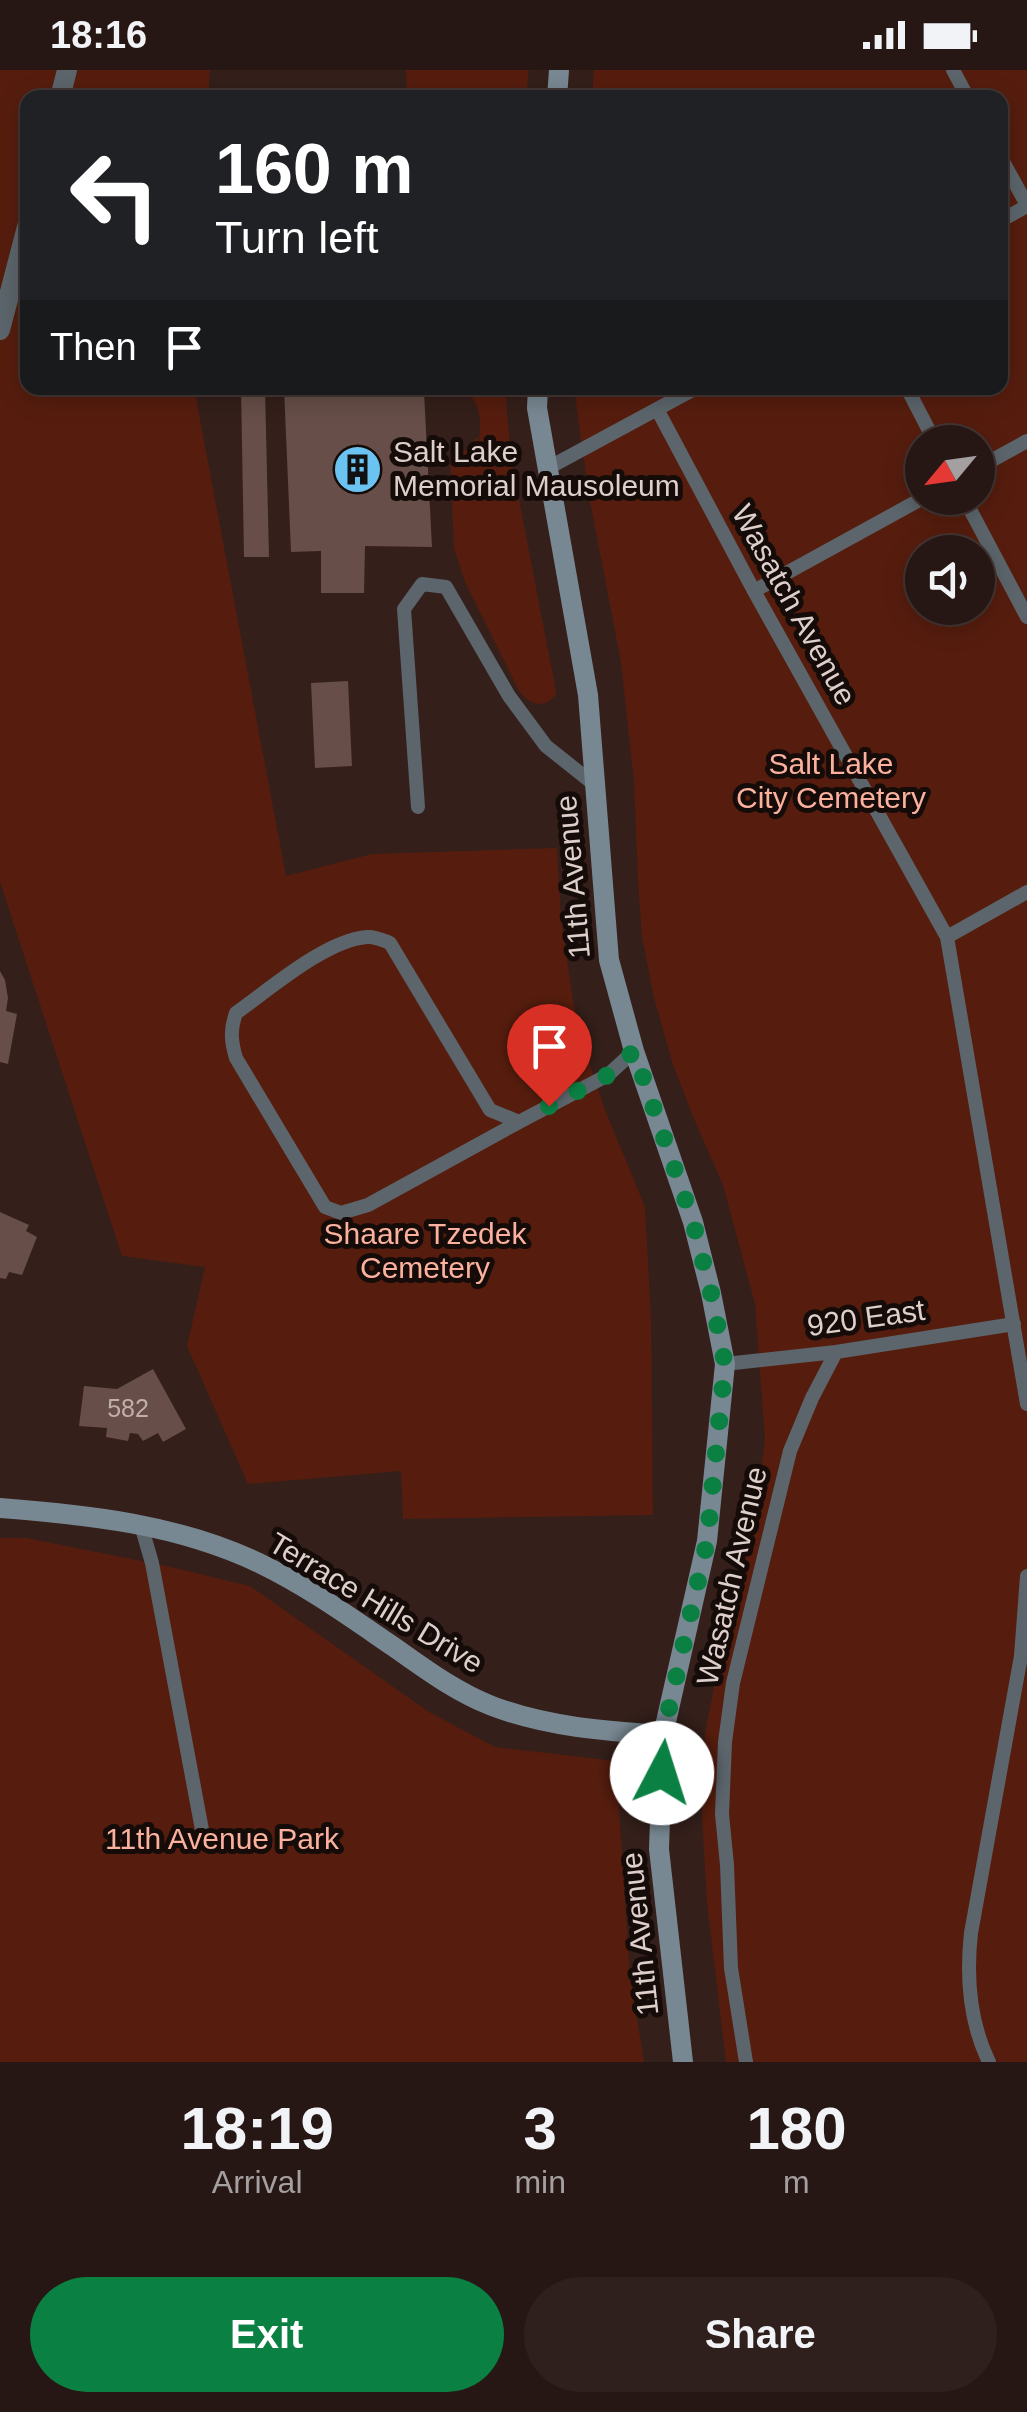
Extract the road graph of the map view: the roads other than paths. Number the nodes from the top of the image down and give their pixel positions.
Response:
1 (1008, 171) edge
2 (1027, 206) edge
3 (20, 254) edge
4 (0, 330) edge
5 (538, 395) edge
6 (683, 395) edge
7 (911, 395) edge
8 (656, 409) junction
9 (926, 425) edge
10 (1027, 441) edge
11 (995, 459) edge
12 (548, 468) junction
13 (905, 508) edge
14 (973, 515) edge
15 (754, 591) junction
16 (1027, 617) edge
17 (595, 785) junction
18 (418, 806) dead end
19 (1027, 892) edge
20 (947, 937) junction
21 (634, 1051) junction
22 (519, 1122) junction
23 (1014, 1324) junction
24 (836, 1352) junction
25 (725, 1364) junction
26 (1027, 1404) edge
27 (0, 1508) edge
28 (141, 1525) junction
29 (1027, 1576) edge
30 (1024, 1654) edge
31 (663, 1735) junction
32 (203, 1835) dead end
33 (684, 2062) edge
34 (746, 2062) edge
35 (989, 2062) edge

1 - 2 lane
3 - 4 street
5 - 12 street, 11th Avenue
6 - 8 lane
7 - 9 lane
8 - 12 lane
8 - 15 lane, Wasatch Avenue
10 - 11 lane
12 - 17 street, 11th Avenue
13 - 15 lane
14 - 16 lane
15 - 20 lane, Wasatch Avenue
17 - 18 lane
17 - 21 street, 11th Avenue
19 - 20 lane
20 - 23 lane, Wasatch Avenue
21 - 22 lane
21 - 25 street, 11th Avenue
22 - 22 lane
23 - 24 lane, 920 East
23 - 26 lane, Wasatch Avenue
24 - 25 lane, 920 East
24 - 34 lane, Wasatch Avenue
25 - 31 street, 11th Avenue
27 - 28 street, Terrace Hills Drive
28 - 31 street, Terrace Hills Drive
28 - 32 lane
29 - 30 lane
30 - 35 lane
31 - 33 street, 11th Avenue

